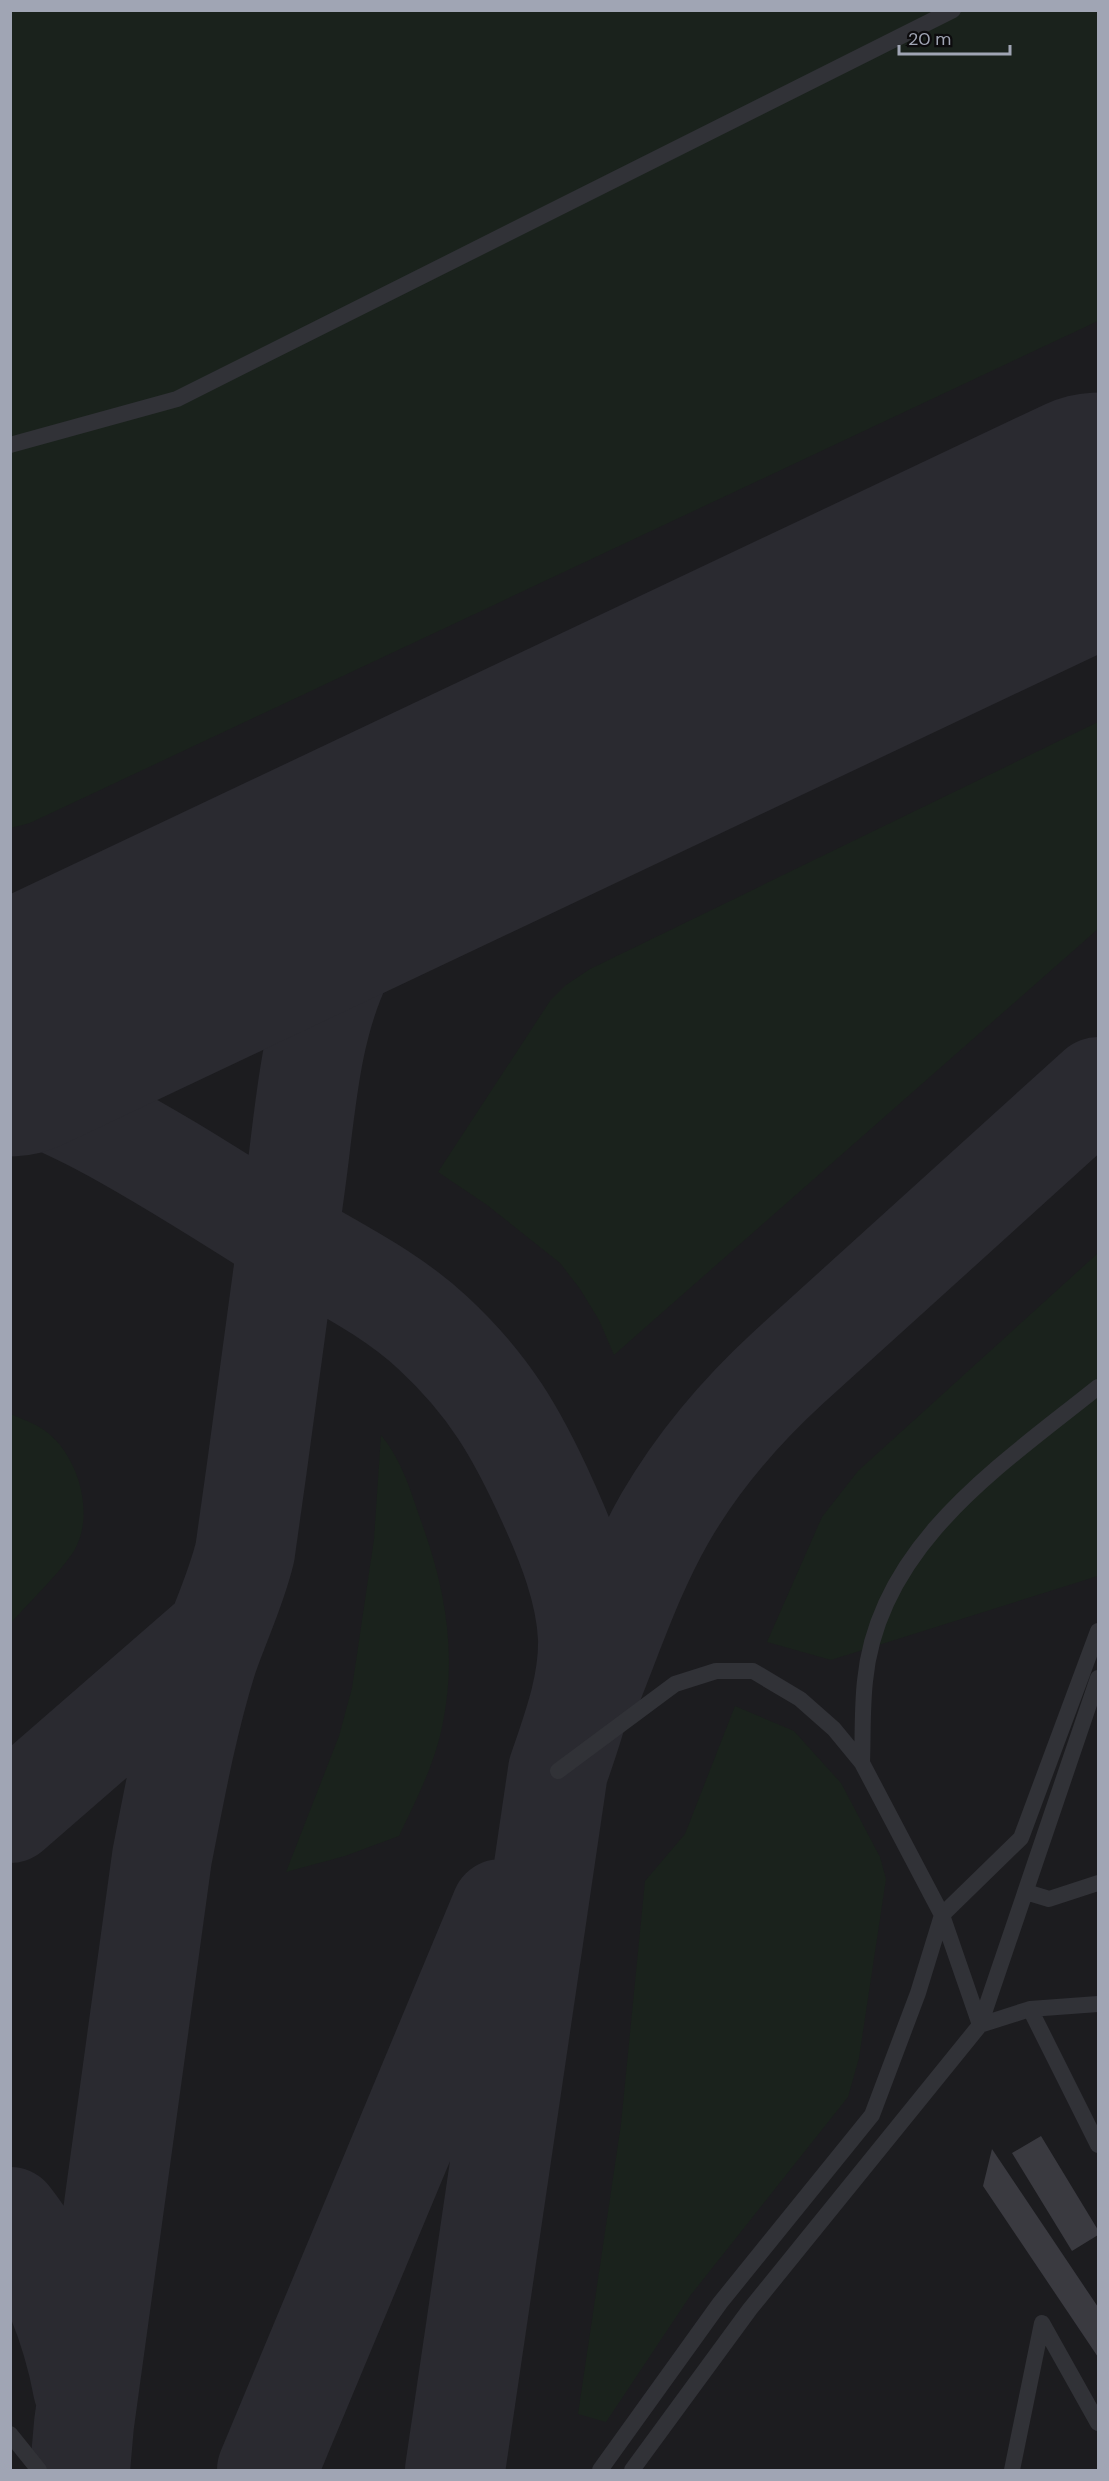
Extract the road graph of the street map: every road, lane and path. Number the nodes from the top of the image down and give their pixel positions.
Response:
1 (953, 10) edge
2 (10, 445) edge
3 (1098, 1388) edge
4 (1098, 1630) edge
5 (1098, 1678) edge
6 (862, 1763) junction
7 (558, 1771) dead end
8 (1098, 1883) edge
9 (1026, 1892) junction
10 (942, 1915) junction
11 (1098, 2004) edge
12 (1030, 2009) junction
13 (980, 2025) junction
14 (1098, 2145) edge
15 (1098, 2423) edge
16 (10, 2434) edge
17 (39, 2470) edge
18 (600, 2470) edge
19 (632, 2470) edge
20 (1012, 2470) edge

1 - 2 lane
3 - 6 lane
4 - 10 lane
5 - 9 lane
6 - 7 lane
6 - 10 lane
8 - 9 lane
9 - 13 lane
10 - 13 lane
10 - 18 lane
11 - 12 lane
12 - 13 lane
12 - 14 lane
13 - 19 lane
15 - 20 lane
16 - 17 lane

